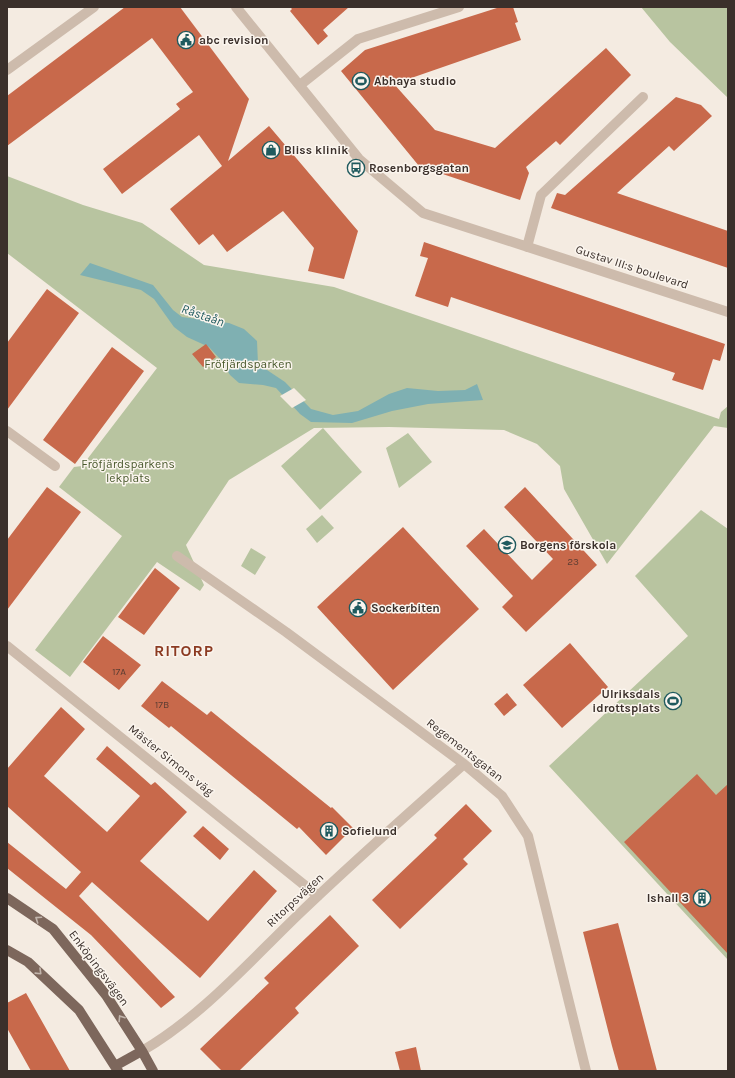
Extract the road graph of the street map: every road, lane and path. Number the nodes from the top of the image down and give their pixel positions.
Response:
1 (94, 7) edge
2 (236, 7) edge
3 (459, 7) edge
4 (7, 70) edge
5 (300, 85) junction
6 (644, 97) dead end
7 (527, 247) junction
8 (728, 312) edge
9 (7, 431) edge
10 (55, 466) dead end
11 (177, 556) dead end
12 (7, 646) edge
13 (464, 764) junction
14 (318, 896) junction
15 (7, 898) edge
16 (7, 950) edge
17 (142, 1051) junction
18 (117, 1068) edge
19 (152, 1071) edge
20 (586, 1071) edge

1 - 4 street
2 - 5 street, Gustav III:s boulevard
3 - 5 street
5 - 7 street, Gustav III:s boulevard
6 - 7 street
7 - 8 street, Gustav III:s boulevard
9 - 10 street
11 - 13 street, Regementsgatan
12 - 14 street, Mäster Simons väg
13 - 14 street, Ritorpsvägen
13 - 20 street, Regementsgatan
14 - 17 street, Ritorpsvägen
17 -> 15 main road, Enköpingsvägen
16 -> 18 main road
17 - 18 main road
17 - 19 main road, Enköpingsvägen

